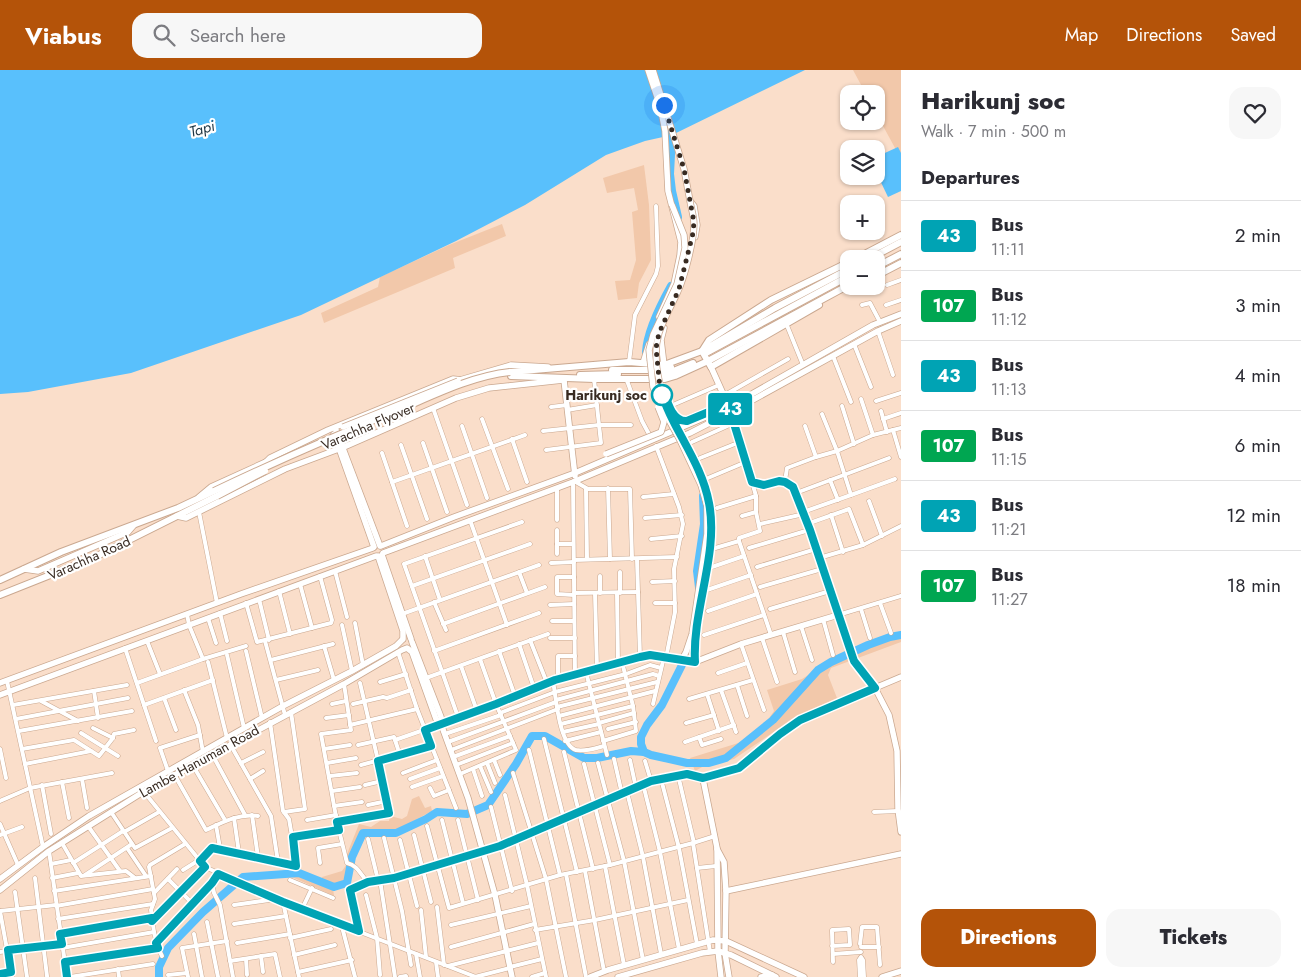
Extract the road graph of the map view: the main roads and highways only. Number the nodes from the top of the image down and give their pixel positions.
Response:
1 (901, 235) edge
2 (901, 242) edge
3 (872, 250) edge
4 (885, 250) edge
5 (901, 250) edge
6 (901, 254) edge
7 (885, 258) edge
8 (901, 258) edge
9 (885, 262) edge
10 (901, 263) edge
11 (840, 266) edge
12 (885, 266) edge
13 (885, 271) edge
14 (840, 274) edge
15 (840, 281) edge
16 (840, 286) edge
17 (840, 290) edge
18 (840, 294) edge
19 (706, 358) junction
20 (575, 367) junction
21 (510, 374) junction
22 (569, 379) junction
23 (216, 494) junction
24 (177, 516) joint
25 (0, 580) edge
26 (0, 595) edge

1 - 3 main road
2 - 4 main road
5 - 7 main road
6 - 9 main road
8 - 12 main road
10 - 13 main road
11 - 19 main road
14 - 19 main road
15 - 19 main road
16 - 19 main road
17 - 19 main road
18 - 19 main road
19 - 20 main road
19 - 20 main road
19 - 22 main road
19 - 22 main road
20 - 21 main road, Varachha Flyover
21 - 22 main road, Varachha Flyover
21 - 23 main road, Varachha Flyover, bridge
23 - 24 main road, Varachha Flyover
23 - 25 main road, Varachha Flyover
24 - 26 main road, Varachha Road

